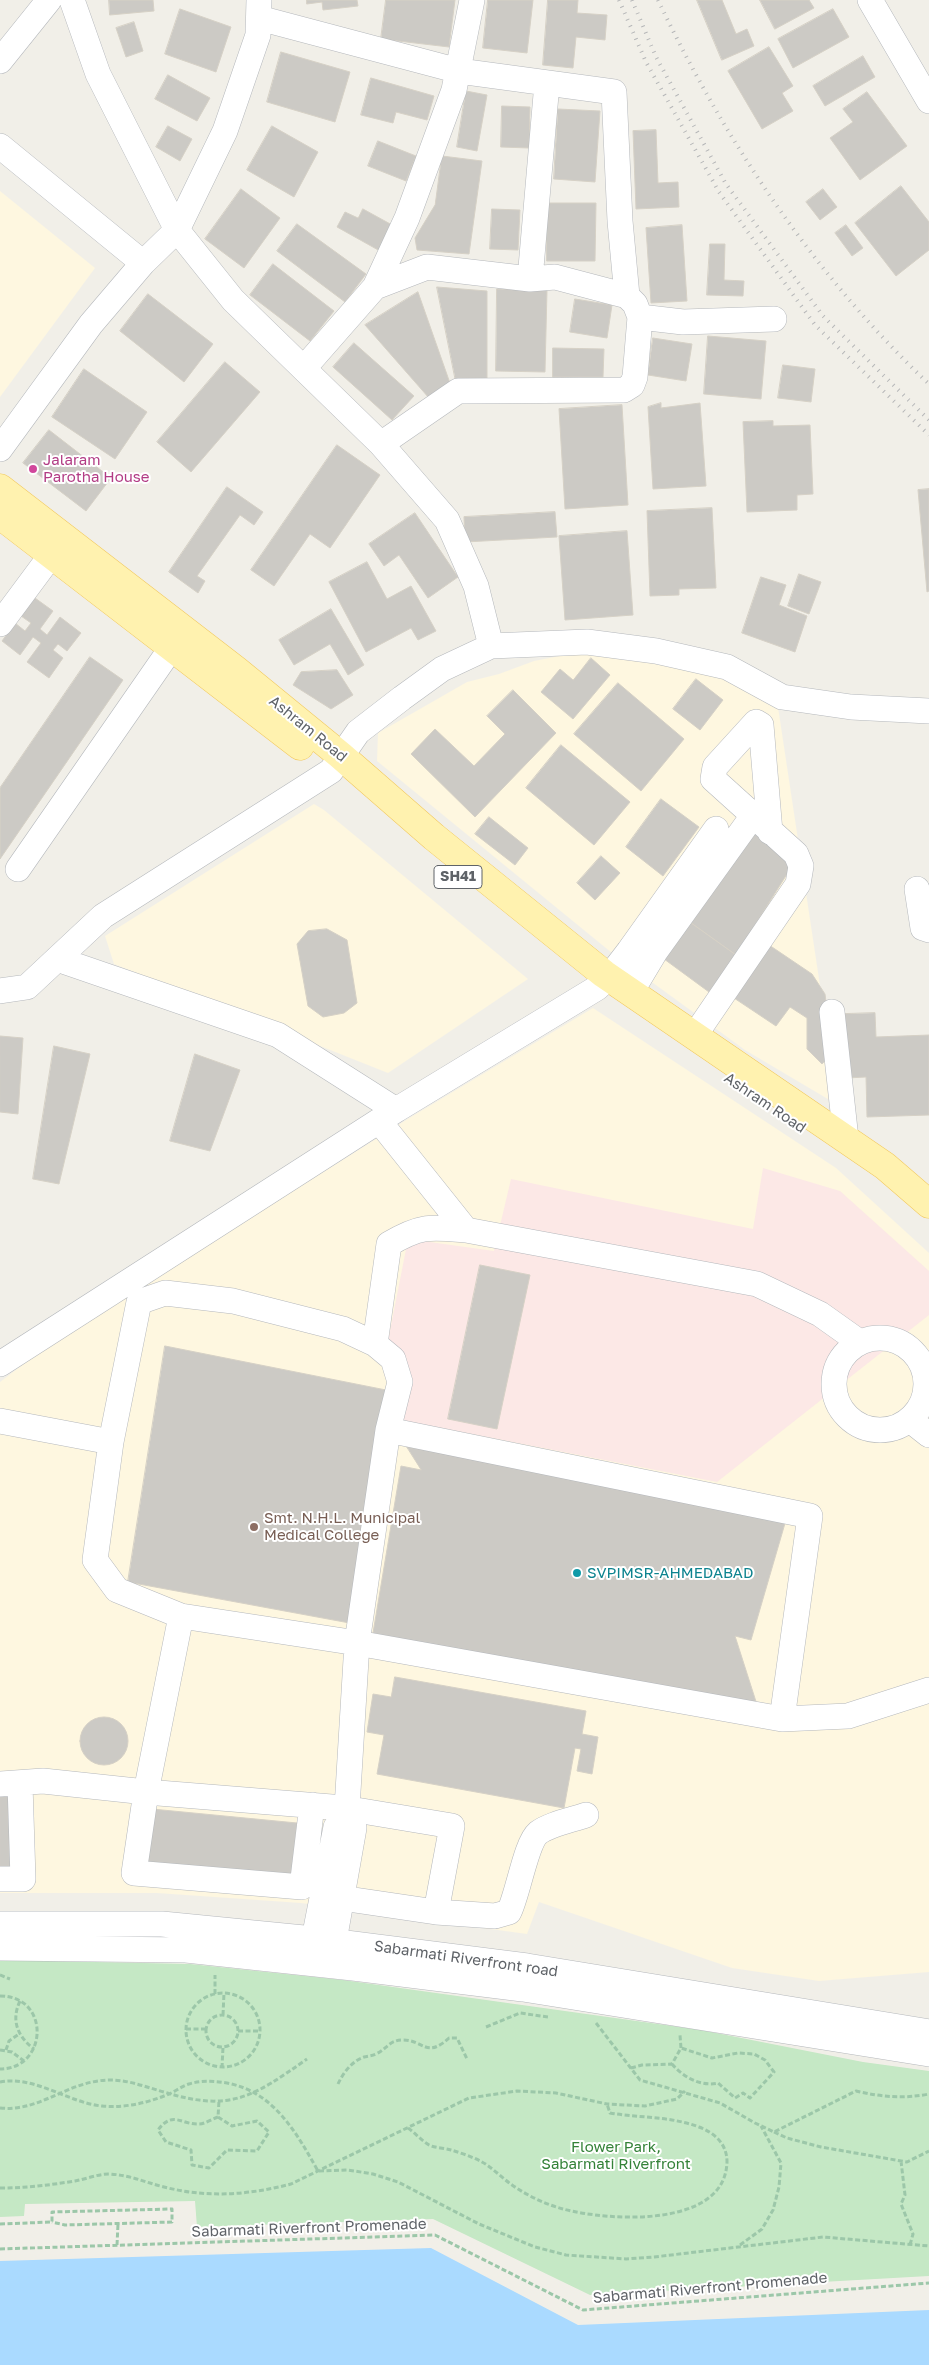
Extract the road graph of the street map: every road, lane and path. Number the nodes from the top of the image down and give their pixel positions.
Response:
1 (49, 0) edge
2 (72, 0) edge
3 (472, 0) edge
4 (870, 0) edge
5 (259, 9) edge
6 (0, 61) edge
7 (459, 71) junction
8 (548, 83) junction
9 (929, 101) edge
10 (0, 146) edge
11 (178, 230) junction
12 (143, 263) junction
13 (530, 279) junction
14 (375, 287) junction
15 (627, 296) junction
16 (640, 317) junction
17 (774, 319) dead end
18 (304, 368) junction
19 (381, 444) junction
20 (0, 449) edge
21 (0, 488) edge
22 (0, 515) edge
23 (52, 554) junction
24 (0, 624) edge
25 (491, 646) junction
26 (172, 647) junction
27 (929, 711) edge
28 (336, 763) junction
29 (716, 829) dead end
30 (18, 868) dead end
31 (916, 889) dead end
32 (929, 930) edge
33 (57, 959) junction
34 (612, 986) junction
35 (0, 991) edge
36 (832, 1012) dead end
37 (695, 1035) junction
38 (387, 1115) junction
39 (846, 1139) junction
40 (929, 1204) edge
41 (929, 1222) edge
42 (466, 1230) junction
43 (858, 1341) junction
44 (921, 1342) edge
45 (375, 1344) junction
46 (0, 1364) edge
47 (927, 1397) edge
48 (0, 1421) edge
49 (920, 1427) edge
50 (388, 1430) junction
51 (111, 1442) junction
52 (181, 1616) junction
53 (357, 1644) junction
54 (929, 1690) edge
55 (782, 1719) junction
56 (10, 1784) edge
57 (146, 1792) junction
58 (312, 1805) junction
59 (346, 1808) junction
60 (586, 1815) dead end
61 (0, 1879) edge
62 (341, 1898) junction
63 (436, 1912) junction
64 (0, 1924) edge
65 (195, 1939) junction
66 (323, 1940) junction
67 (0, 1948) edge
68 (216, 1966) dead end
69 (330, 1966) junction
70 (0, 1974) edge
71 (10, 1979) dead end
72 (224, 1993) junction
73 (215, 1994) junction
74 (0, 1996) edge
75 (20, 2000) junction
76 (223, 2015) junction
77 (558, 2018) dead end
78 (586, 2021) dead end
79 (486, 2027) dead end
80 (679, 2027) dead end
81 (186, 2029) junction
82 (206, 2029) junction
83 (238, 2031) junction
84 (260, 2031) junction
85 (929, 2032) edge
86 (19, 2034) junction
87 (223, 2047) junction
88 (681, 2048) junction
89 (34, 2049) junction
90 (0, 2050) edge
91 (6, 2050) junction
92 (929, 2054) edge
93 (307, 2059) dead end
94 (468, 2059) dead end
95 (24, 2061) junction
96 (672, 2064) junction
97 (222, 2068) junction
98 (631, 2068) junction
99 (0, 2069) edge
100 (0, 2082) edge
101 (338, 2084) dead end
102 (685, 2091) junction
103 (255, 2092) junction
104 (58, 2094) junction
105 (170, 2094) junction
106 (929, 2094) edge
107 (219, 2101) junction
108 (607, 2104) junction
109 (0, 2108) edge
110 (218, 2117) junction
111 (760, 2126) junction
112 (408, 2127) junction
113 (774, 2132) junction
114 (929, 2151) edge
115 (901, 2161) junction
116 (318, 2171) junction
117 (0, 2188) edge
118 (52, 2222) junction
119 (0, 2224) edge
120 (118, 2224) junction
121 (118, 2245) junction
122 (910, 2245) junction
123 (740, 2246) junction
124 (929, 2246) edge
125 (0, 2249) edge
126 (929, 2283) edge

1 - 6 street
2 - 11 street
3 - 7 street
4 - 9 street
5 - 7 street
5 - 11 street
7 - 8 street
7 - 14 street
8 - 13 street
8 - 15 street
10 - 12 street
11 - 12 street
11 - 18 street
12 - 20 street
13 - 14 street
13 - 15 street
14 - 18 street
15 - 16 street
16 - 17 street
16 - 19 street
18 - 19 street
19 - 25 street
21 - 28 main road, Ashram Road
22 - 23 main road, Ashram Road / SH41
23 - 24 street
23 - 26 main road, Ashram Road / SH41
25 - 27 street
25 - 28 street
26 - 28 main road, Ashram Road / SH41
26 - 30 street
28 - 33 street
28 - 34 main road, Ashram Road / SH41
29 - 34 street
31 - 32 street
33 - 35 street
33 - 38 street
34 - 37 main road, Ashram Road
34 - 37 street
34 - 38 street
34 - 41 main road, Ashram Road / SH41
36 - 39 street
37 - 39 main road, Ashram Road
38 - 42 street
38 - 46 street
39 - 40 main road, Ashram Road
42 - 43 street
42 - 45 street
43 - 44 street
43 - 49 street
44 - 47 street
45 - 50 street
45 - 51 street
47 - 49 street
48 - 51 street
50 - 53 street
50 - 55 street
51 - 52 street
52 - 53 street
52 - 57 street
53 - 55 street
53 - 59 street
54 - 55 street
56 - 57 street
56 - 61 street
57 - 58 street
57 - 58 street
58 - 59 street
59 - 62 street
59 - 63 street
59 - 66 street
60 - 63 street
62 - 63 street
62 - 66 street
64 - 65 street, Sabarmati Riverfront road
65 - 66 street, Sabarmati Riverfront road
65 - 67 street, Sabarmati Riverfront road
65 - 69 street, Sabarmati Riverfront road
66 - 69 street
66 - 85 street, Sabarmati Riverfront road
68 - 73 path
69 - 92 street, Sabarmati Riverfront road
70 - 71 path
72 - 73 path
72 - 76 path
72 - 84 path
73 - 81 path
74 - 75 path
75 - 86 path
75 - 89 path
76 - 82 path
76 - 83 path
77 - 79 path
78 - 98 path
80 - 88 path
81 - 82 path
81 - 97 path
82 - 87 path
83 - 84 path
83 - 87 path
84 - 97 path
86 - 89 path
86 - 91 path
87 - 97 path
88 - 96 path
88 - 96 path
89 - 95 path
90 - 91 path
91 - 95 path
93 - 103 path
94 - 101 path
95 - 99 path
96 - 98 path
98 - 102 path
100 - 104 path
102 - 108 path
102 - 111 path
103 - 105 path
103 - 107 path
103 - 116 path
104 - 105 path
104 - 105 path
104 - 109 path
105 - 107 path
106 - 113 path
107 - 110 path
108 - 112 path
108 - 112 path
110 - 110 path
111 - 113 path
111 - 123 path
112 - 116 path
113 - 115 path
114 - 115 path
115 - 122 path
116 - 117 path
116 - 123 path
118 - 119 path
118 - 120 path
118 - 120 path
120 - 121 path
121 - 125 path, Sabarmati Riverfront Promenade
121 - 126 path, Sabarmati Riverfront Promenade
122 - 123 path
122 - 124 path

